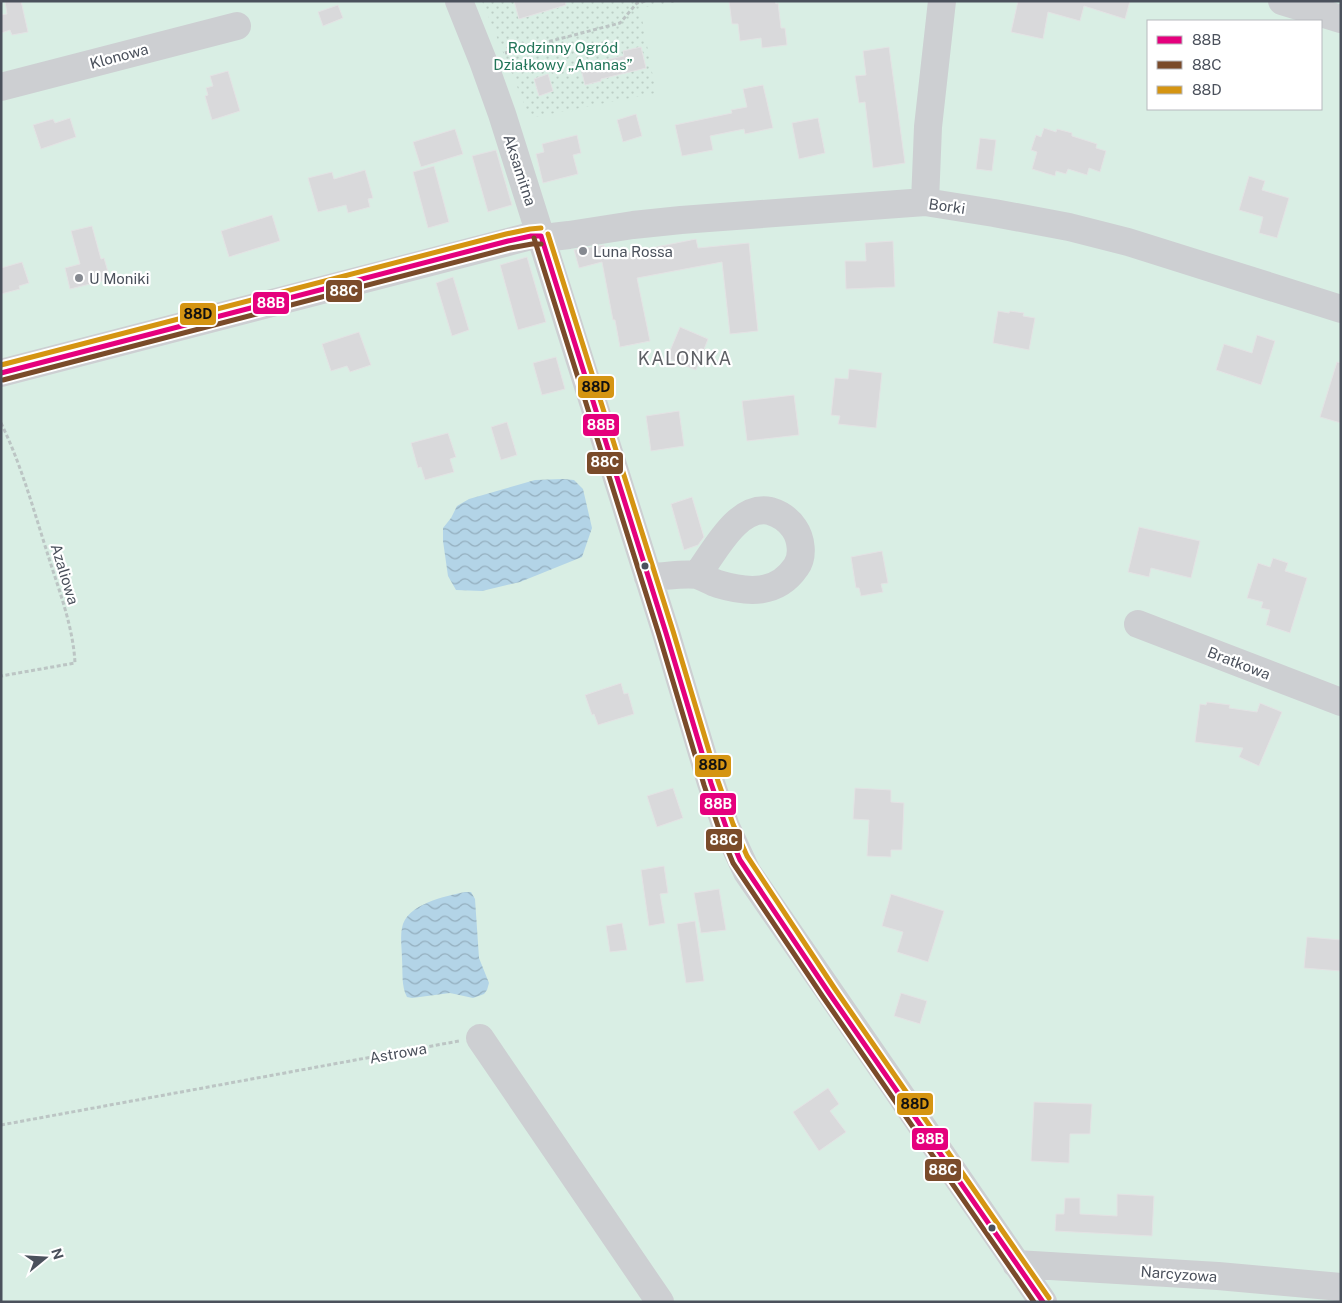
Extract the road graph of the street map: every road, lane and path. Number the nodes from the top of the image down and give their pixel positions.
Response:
1 (459, 1) edge
2 (645, 1) edge
3 (942, 1) edge
4 (1282, 1) edge
5 (1341, 19) edge
6 (237, 26) dead end
7 (503, 54) dead end
8 (1, 87) edge
9 (925, 202) junction
10 (541, 236) junction
11 (1341, 309) edge
12 (1, 372) edge
13 (1, 423) edge
14 (698, 575) dead end
15 (648, 577) junction
16 (1138, 624) dead end
17 (1, 676) edge
18 (1341, 702) edge
19 (480, 1038) joint
20 (1, 1125) edge
21 (1016, 1264) junction
22 (1341, 1287) edge
23 (660, 1302) edge
24 (1043, 1302) edge

1 - 10 street, Aksamitna
2 - 7 path
3 - 9 street
4 - 5 street
6 - 8 street, Klonowa
9 - 10 street, Borki
9 - 11 street, Borki
10 - 12 street, Borki
10 - 15 street, Aksamitna
13 - 17 path, Azaliowa
14 - 15 street
15 - 21 street, Aksamitna
16 - 18 street, Bratkowa
19 - 20 path, Astrowa
19 - 23 street
21 - 22 street, Narcyzowa
21 - 24 street, Aksamitna

